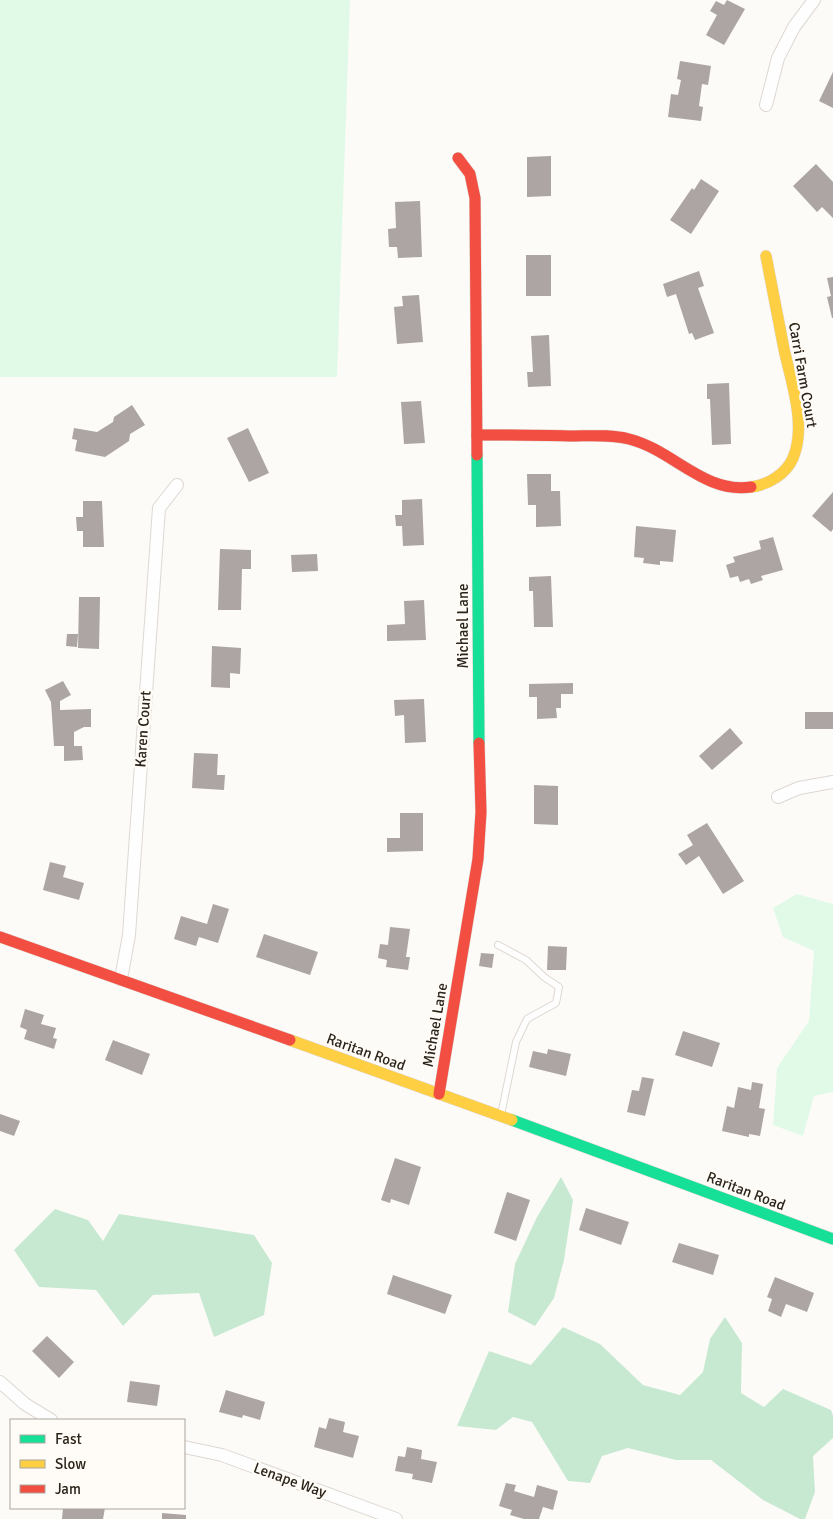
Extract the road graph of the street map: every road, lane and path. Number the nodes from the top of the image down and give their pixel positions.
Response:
1 (814, 0) edge
2 (766, 105) dead end
3 (458, 158) dead end
4 (766, 256) dead end
5 (477, 435) junction
6 (177, 485) dead end
7 (833, 782) edge
8 (778, 797) dead end
9 (0, 937) edge
10 (498, 945) dead end
11 (121, 979) junction
12 (439, 1094) junction
13 (501, 1116) junction
14 (833, 1239) edge
15 (0, 1382) edge
16 (49, 1419) edge
17 (185, 1447) edge
18 (396, 1519) edge

1 - 2 street
3 - 5 street, Michael Lane
4 - 5 street, Carri Farm Court
5 - 12 street, Michael Lane
6 - 11 street, Karen Court
7 - 8 street
9 - 11 street, Raritan Road
10 - 13 lane
11 - 12 street, Raritan Road
12 - 13 street, Raritan Road
13 - 14 street, Raritan Road
15 - 16 street
17 - 18 street, Lenape Way

